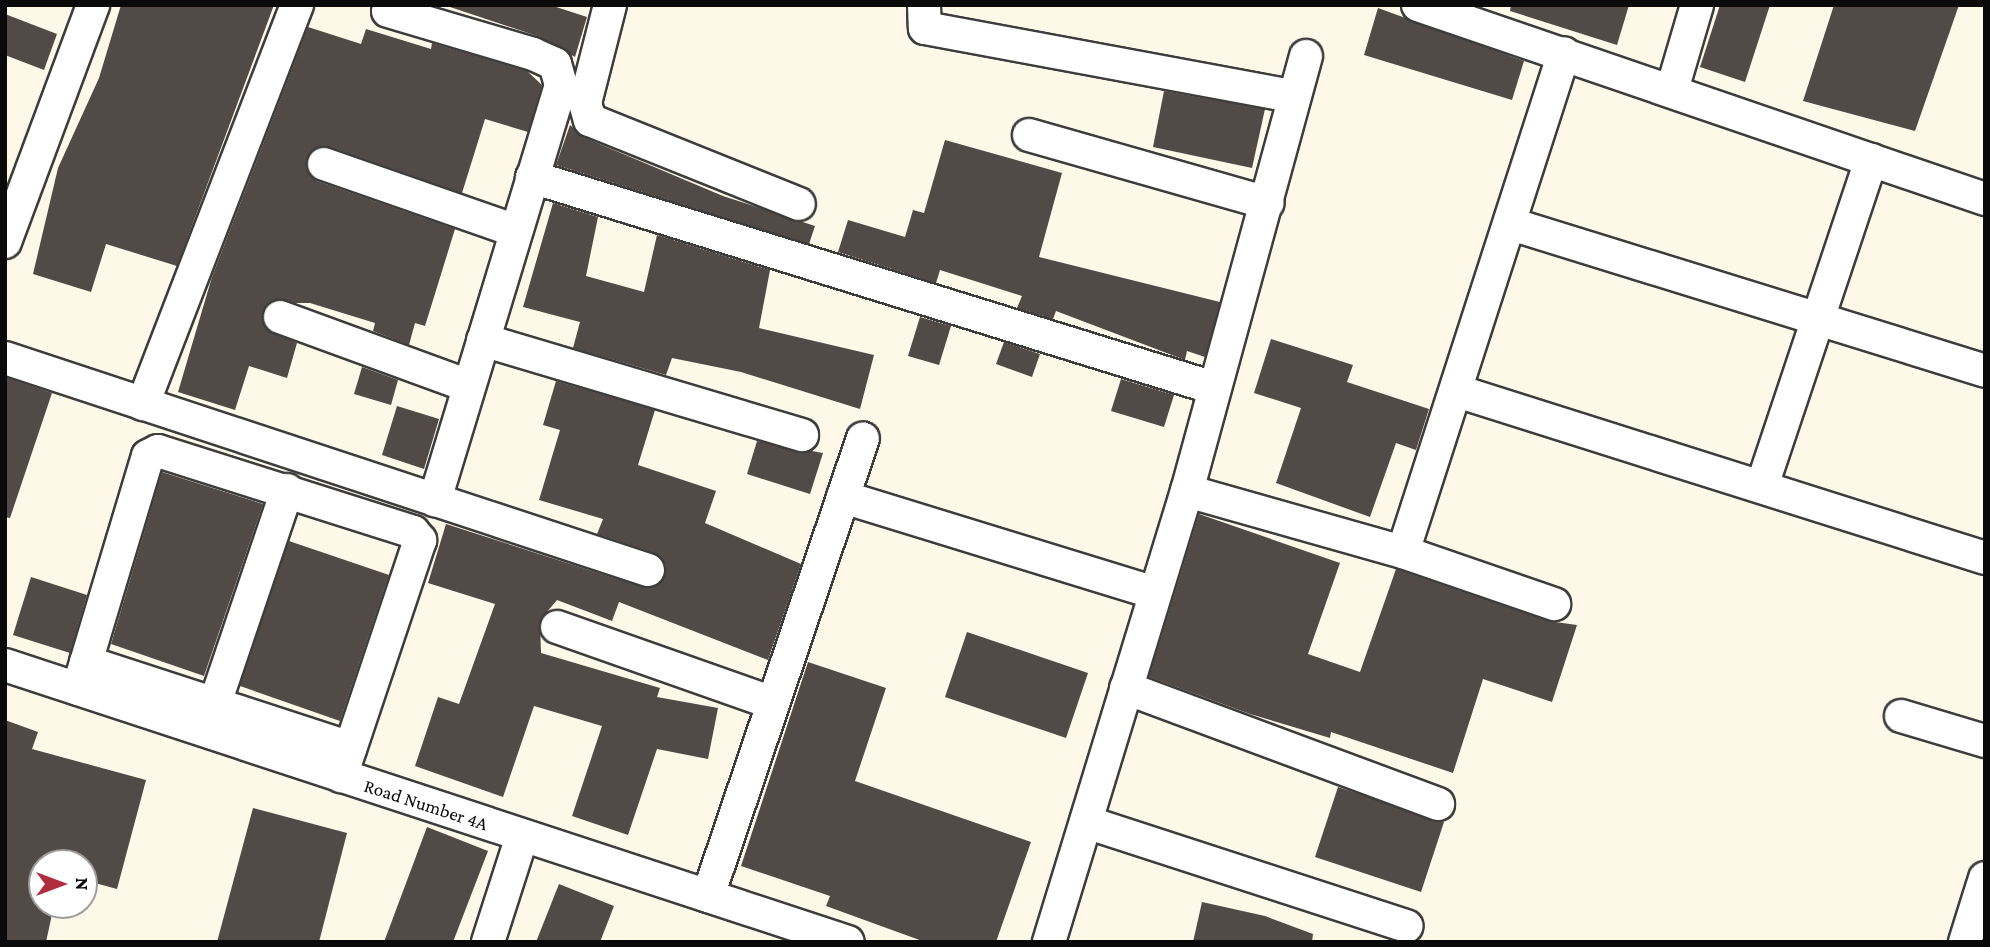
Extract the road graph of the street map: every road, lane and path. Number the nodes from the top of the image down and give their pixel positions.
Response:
1 (93, 5) edge
2 (297, 5) edge
3 (610, 5) edge
4 (924, 5) edge
5 (1418, 5) edge
6 (1697, 5) edge
7 (388, 11) dead end
8 (1495, 16) edge
9 (1564, 53) junction
10 (1306, 55) dead end
11 (1672, 90) junction
12 (1293, 96) junction
13 (1029, 135) dead end
14 (1871, 160) junction
15 (324, 163) dead end
16 (532, 177) junction
17 (1985, 199) edge
18 (1267, 203) junction
19 (799, 204) dead end
20 (1511, 224) junction
21 (516, 231) junction
22 (5, 242) edge
23 (280, 317) dead end
24 (1820, 318) junction
25 (483, 340) junction
26 (5, 358) edge
27 (1985, 370) edge
28 (469, 386) junction
29 (1214, 388) junction
30 (1457, 391) junction
31 (144, 404) junction
32 (802, 435) dead end
33 (863, 439) dead end
34 (1762, 486) junction
35 (287, 490) junction
36 (1187, 491) junction
37 (843, 497) junction
38 (435, 500) junction
39 (1403, 552) junction
40 (1985, 558) edge
41 (648, 570) dead end
42 (1155, 593) junction
43 (1554, 604) dead end
44 (557, 627) dead end
45 (5, 665) edge
46 (82, 676) junction
47 (1126, 688) junction
48 (773, 703) junction
49 (1900, 716) dead end
50 (210, 718) junction
51 (1985, 741) edge
52 (345, 762) junction
53 (1438, 804) dead end
54 (1086, 822) junction
55 (522, 836) junction
56 (1985, 878) edge
57 (708, 896) junction
58 (1408, 926) dead end
59 (488, 942) edge
60 (848, 942) edge
61 (1049, 942) edge
62 (1965, 942) edge

1 - 22 street
2 - 31 street
3 - 19 street
4 - 12 street
5 - 8 street
6 - 11 street
7 - 16 street
8 - 9 street
9 - 11 street
9 - 20 street
10 - 12 street
11 - 14 street
12 - 18 street
13 - 18 street
14 - 17 street
14 - 24 street
15 - 21 street
16 - 21 street
16 - 29 street
18 - 29 street
20 - 24 street
20 - 30 street
21 - 25 street
23 - 28 street
24 - 27 street
24 - 34 street
25 - 28 street
25 - 32 street
26 - 31 street
28 - 38 street
29 - 36 street
30 - 34 street
30 - 39 street
31 - 38 street
33 - 37 street
34 - 40 street
35 - 46 street
35 - 50 street
35 - 52 street
36 - 39 street
36 - 42 street
37 - 42 street
37 - 48 street
38 - 41 street
39 - 43 street
42 - 47 street
44 - 48 street
45 - 46 street, Road Number 4A
46 - 50 street, Road Number 4A
47 - 53 street
47 - 54 street
48 - 57 street
49 - 51 street
50 - 52 street, Road Number 4A
52 - 55 street, Road Number 4A
54 - 58 street
54 - 61 street
55 - 57 street, Road Number 4A
55 - 59 street
56 - 62 street
57 - 60 street, Road Number 4A

